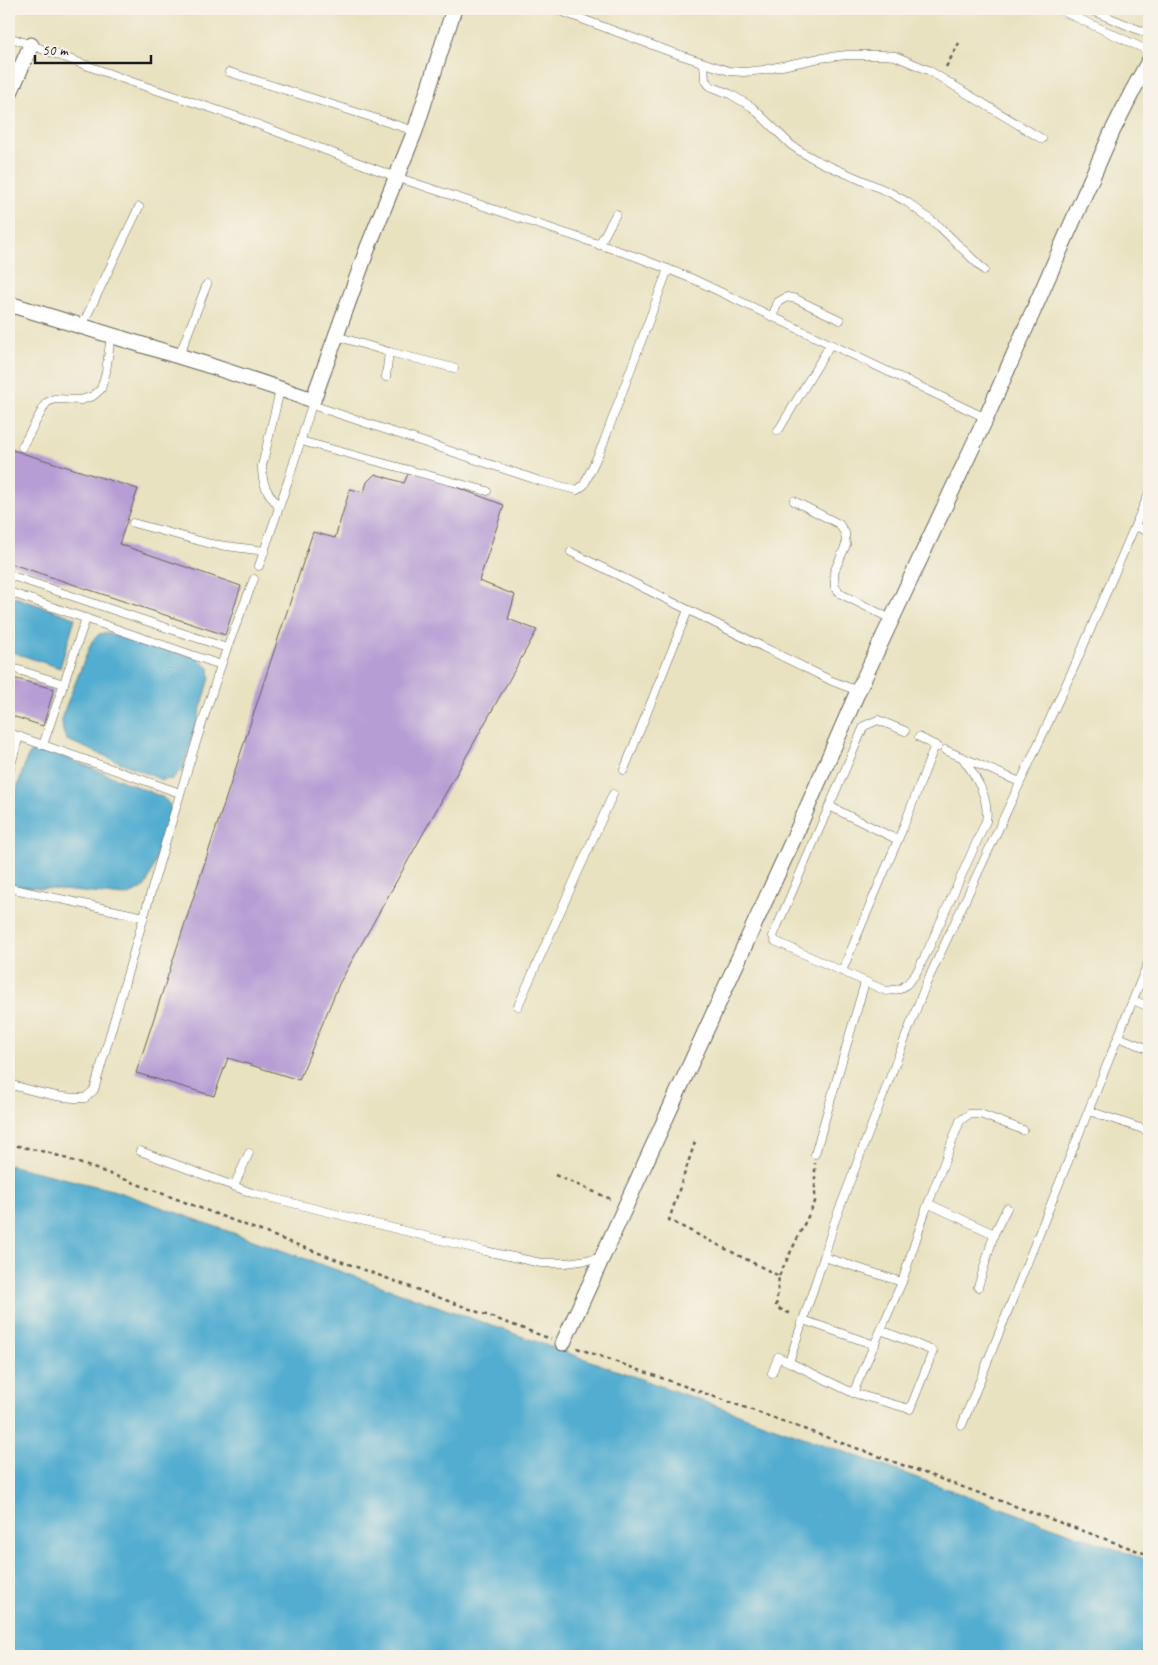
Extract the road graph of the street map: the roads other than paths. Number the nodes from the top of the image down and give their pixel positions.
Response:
1 (454, 9) edge
2 (555, 9) edge
3 (1058, 9) edge
4 (1088, 9) edge
5 (1149, 34) edge
6 (9, 37) edge
7 (31, 45) junction
8 (1149, 51) edge
9 (1149, 61) edge
10 (704, 63) junction
11 (229, 72) dead end
12 (9, 95) edge
13 (415, 131) junction
14 (1042, 140) dead end
15 (396, 177) junction
16 (139, 207) dead end
17 (616, 214) dead end
18 (599, 245) junction
19 (668, 269) junction
20 (984, 270) dead end
21 (207, 284) dead end
22 (9, 304) edge
23 (772, 317) junction
24 (840, 320) dead end
25 (82, 326) junction
26 (111, 335) junction
27 (336, 336) junction
28 (830, 345) junction
29 (389, 352) junction
30 (179, 356) junction
31 (454, 368) dead end
32 (386, 377) dead end
33 (280, 390) junction
34 (312, 402) junction
35 (986, 418) junction
36 (778, 431) dead end
37 (301, 441) junction
38 (22, 447) dead end
39 (487, 491) dead end
40 (1149, 493) edge
41 (794, 501) dead end
42 (279, 507) junction
43 (133, 523) dead end
44 (1135, 526) junction
45 (1149, 532) edge
46 (265, 551) junction
47 (571, 552) dead end
48 (259, 566) dead end
49 (9, 575) edge
50 (254, 580) dead end
51 (9, 592) edge
52 (688, 610) junction
53 (86, 618) junction
54 (891, 620) junction
55 (227, 648) junction
56 (221, 665) junction
57 (9, 667) edge
58 (64, 684) junction
59 (858, 691) junction
60 (906, 731) dead end
61 (9, 733) edge
62 (19, 736) junction
63 (918, 737) dead end
64 (43, 745) junction
65 (940, 748) junction
66 (963, 758) junction
67 (624, 770) dead end
68 (9, 772) edge
69 (1020, 782) junction
70 (180, 793) junction
71 (613, 794) dead end
72 (829, 806) junction
73 (898, 840) junction
74 (9, 888) edge
75 (144, 917) junction
76 (1149, 960) edge
77 (842, 971) junction
78 (865, 982) junction
79 (1132, 1000) junction
80 (518, 1006) dead end
81 (1149, 1007) edge
82 (1118, 1037) junction
83 (1149, 1049) edge
84 (9, 1084) edge
85 (1089, 1111) junction
86 (1023, 1130) dead end
87 (1149, 1131) edge
88 (140, 1151) dead end
89 (250, 1153) dead end
90 (814, 1154) road end
91 (234, 1186) junction
92 (929, 1204) junction
93 (1007, 1208) dead end
94 (994, 1234) junction
95 (824, 1257) junction
96 (602, 1258) junction
97 (902, 1282) junction
98 (978, 1287) dead end
99 (803, 1320) junction
100 (881, 1330) junction
101 (564, 1338) dead end
102 (874, 1345) junction
103 (789, 1362) junction
104 (772, 1373) dead end
105 (853, 1393) junction
106 (962, 1426) dead end

1 - 13 street
2 - 10 lane
3 - 8 lane
4 - 5 lane
6 - 7 lane
7 - 12 street
7 - 15 lane
9 - 35 street
10 - 14 lane
10 - 20 lane
11 - 13 lane
13 - 15 street
15 - 18 lane
15 - 27 street
16 - 25 lane
17 - 18 lane
18 - 19 lane
19 - 23 lane
19 - 34 lane
21 - 30 lane
22 - 25 street
23 - 24 lane
23 - 28 lane
25 - 26 street
26 - 30 street
26 - 38 lane
27 - 29 lane
27 - 34 street
28 - 35 lane
28 - 36 lane
29 - 31 lane
29 - 32 lane
30 - 33 street
33 - 34 street
33 - 42 lane
34 - 37 lane
35 - 54 street
37 - 39 lane
37 - 42 lane
40 - 44 lane
41 - 54 lane
42 - 46 lane
43 - 46 lane
44 - 45 lane
44 - 69 lane
46 - 48 lane
47 - 52 lane
49 - 55 lane
50 - 55 lane
51 - 53 lane
52 - 59 lane
52 - 67 lane
53 - 56 lane
53 - 58 lane
54 - 59 street
55 - 56 lane
56 - 70 lane
57 - 58 lane
58 - 64 lane
59 - 96 street
60 - 72 lane
61 - 62 lane
62 - 64 lane
62 - 68 lane
63 - 65 lane
64 - 70 lane
65 - 66 lane
65 - 73 lane
66 - 69 lane
66 - 78 lane
69 - 95 lane
70 - 75 lane
71 - 80 lane
72 - 73 lane
72 - 77 lane
73 - 77 lane
74 - 75 lane
75 - 84 lane
76 - 79 lane
77 - 78 lane
78 - 90 lane
79 - 81 lane
79 - 82 lane
82 - 83 lane
82 - 85 lane
85 - 87 lane
85 - 106 lane
86 - 92 lane
88 - 91 lane
89 - 91 lane
91 - 96 lane
92 - 94 lane
92 - 97 lane
93 - 94 lane
94 - 98 lane
95 - 97 lane
95 - 99 lane
96 - 101 street
97 - 100 lane
99 - 102 lane
99 - 103 lane
100 - 102 lane
100 - 105 lane
102 - 105 lane
103 - 104 lane
103 - 105 lane

